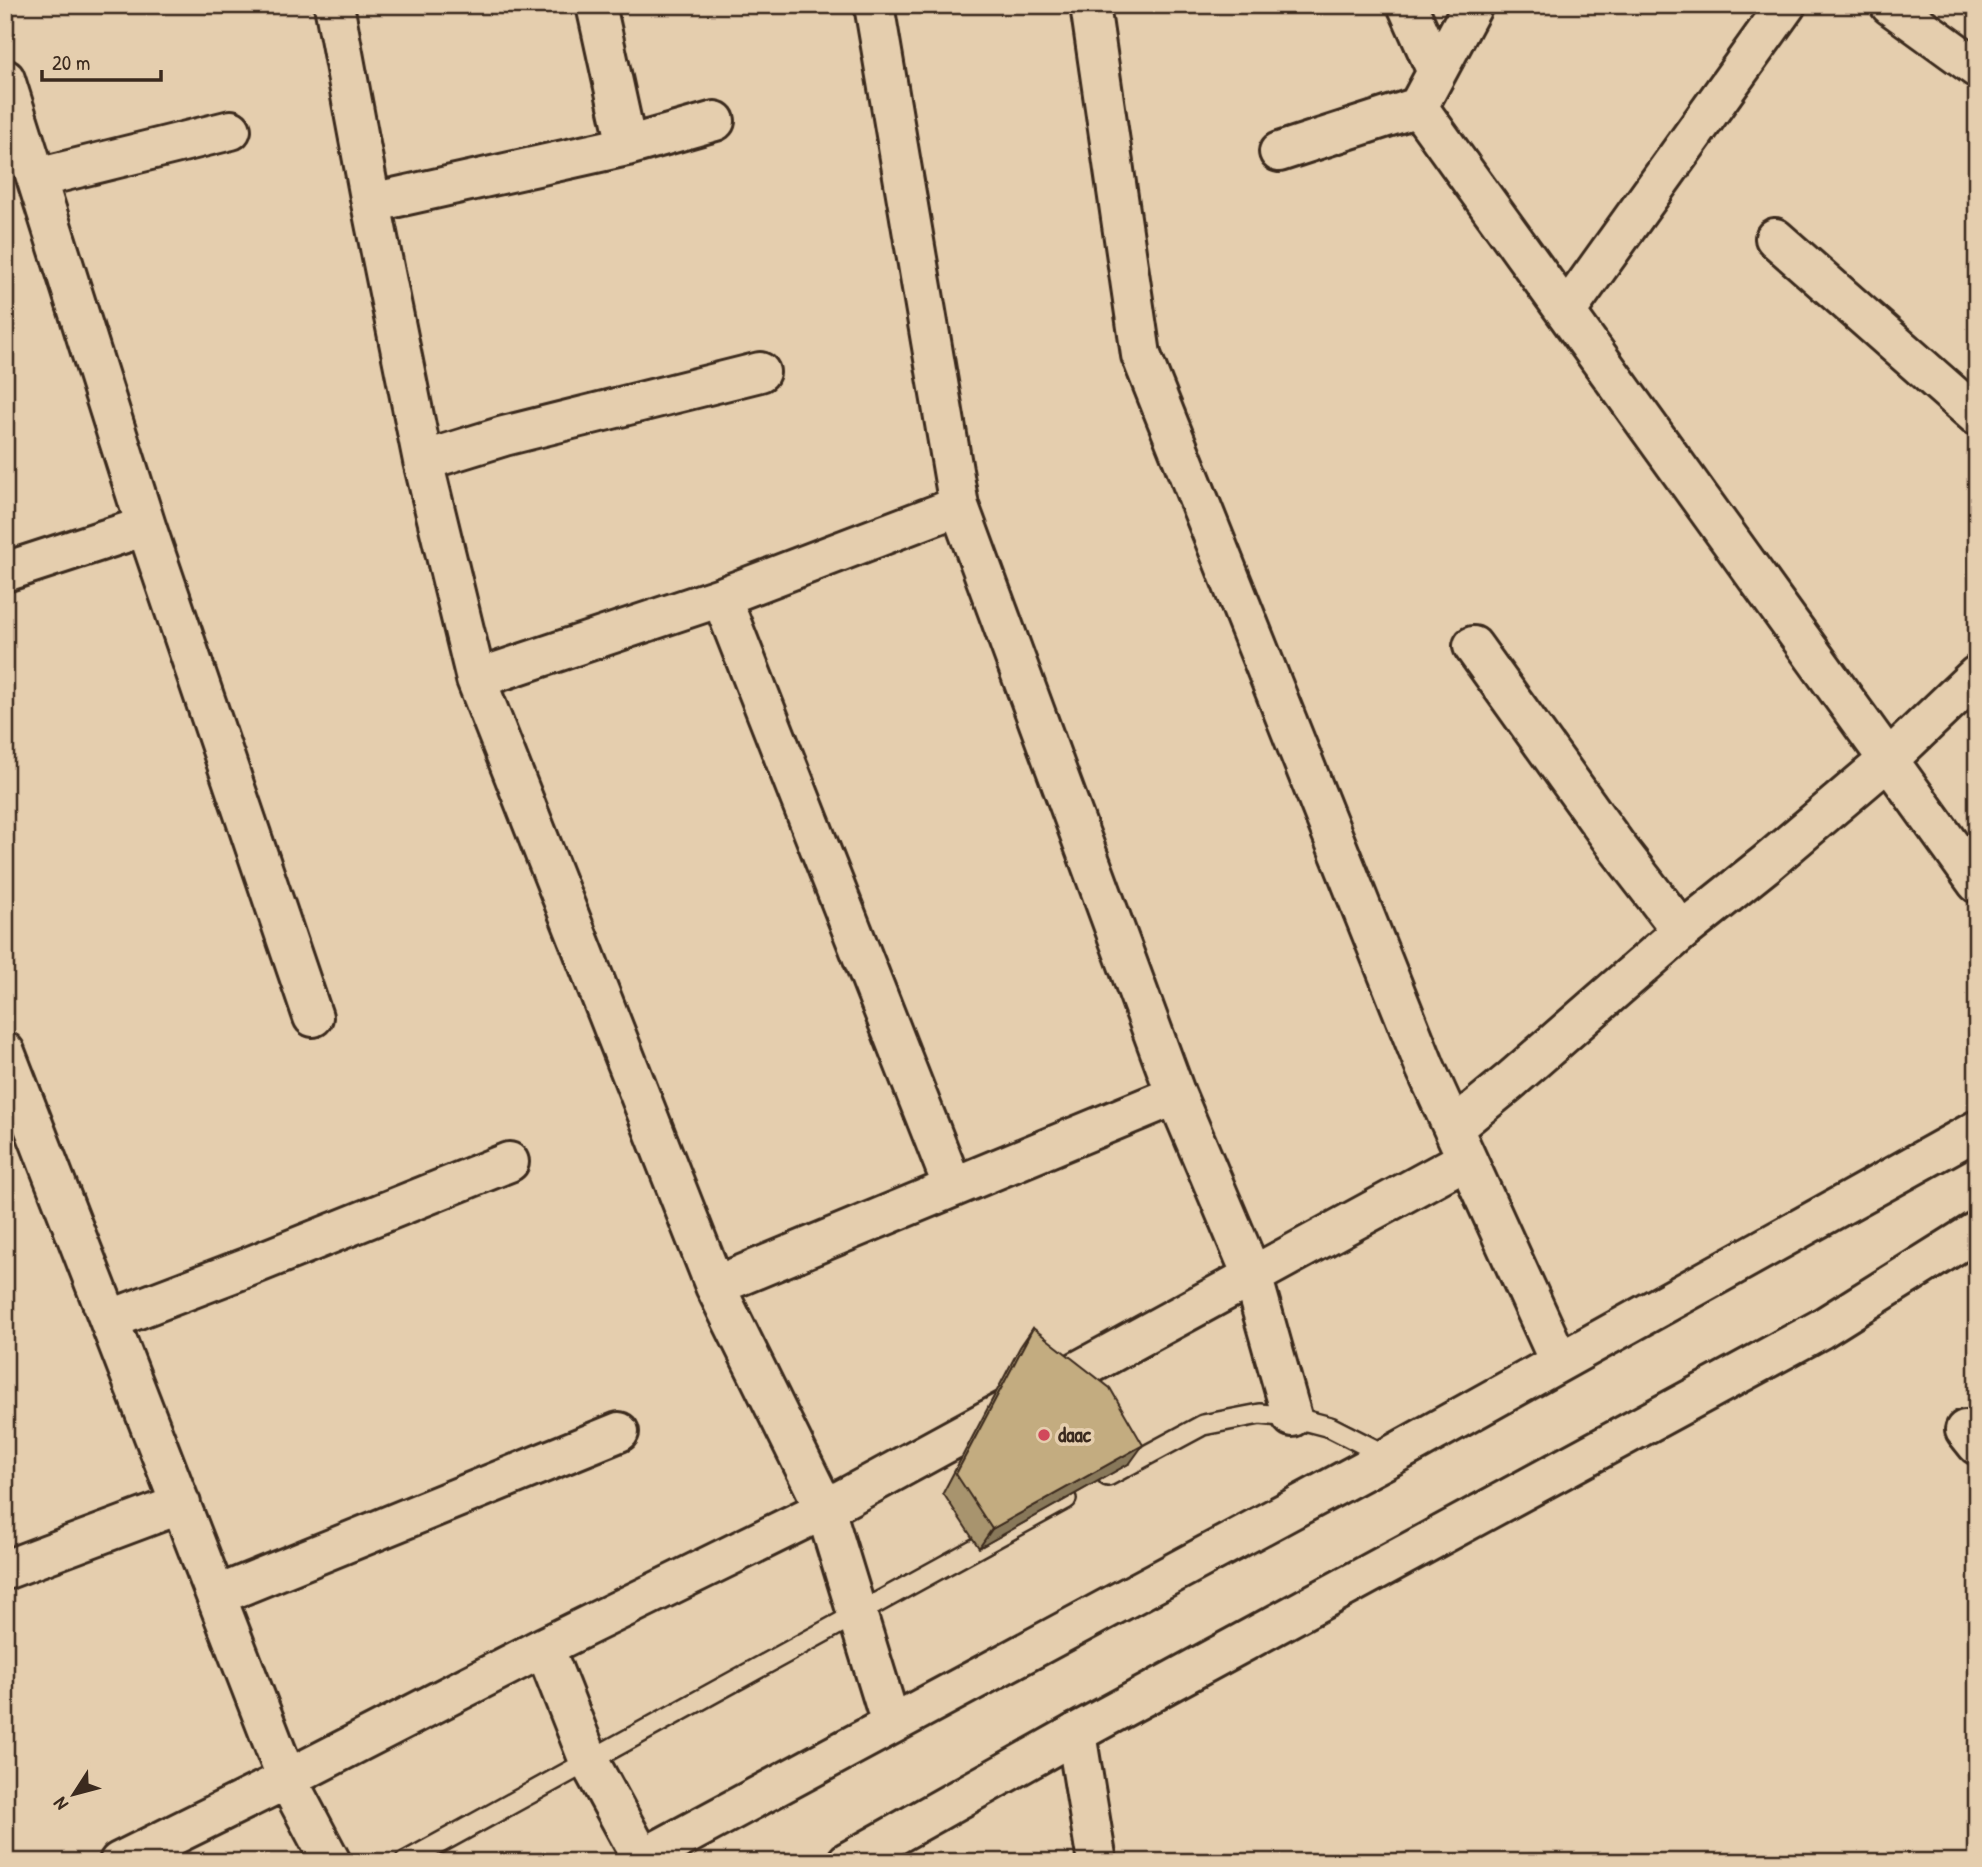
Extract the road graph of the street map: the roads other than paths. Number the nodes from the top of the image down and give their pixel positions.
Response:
1 (334, 5) edge
2 (596, 5) edge
3 (874, 5) edge
4 (1090, 5) edge
5 (1407, 5) edge
6 (1473, 5) edge
7 (1786, 5) edge
8 (1890, 5) edge
9 (1977, 68) edge
10 (1437, 72) junction
11 (5, 79) edge
12 (1418, 107) junction
13 (715, 121) dead end
14 (231, 130) dead end
15 (627, 146) junction
16 (1279, 152) dead end
17 (37, 178) junction
18 (371, 204) junction
19 (1775, 238) dead end
20 (1566, 313) junction
21 (760, 372) dead end
22 (1977, 416) edge
23 (423, 461) junction
24 (959, 506) junction
25 (146, 526) junction
26 (5, 572) edge
27 (721, 597) junction
28 (1473, 646) dead end
29 (1977, 675) edge
30 (476, 679) junction
31 (1888, 760) junction
32 (1977, 884) edge
33 (1682, 931) junction
34 (313, 1017) dead end
35 (5, 1052) edge
36 (1176, 1095) junction
37 (1977, 1130) edge
38 (1460, 1143) junction
39 (509, 1162) dead end
40 (953, 1187) junction
41 (1977, 1231) edge
42 (1252, 1275) junction
43 (715, 1286) junction
44 (109, 1320) junction
45 (1559, 1361) junction
46 (1292, 1417) junction
47 (619, 1432) dead end
48 (1389, 1457) junction
49 (181, 1504) junction
50 (824, 1509) junction
51 (5, 1570) edge
52 (216, 1596) junction
53 (856, 1613) junction
54 (544, 1647) junction
55 (891, 1724) junction
56 (1076, 1733) junction
57 (589, 1761) junction
58 (287, 1779) junction
59 (641, 1861) edge
60 (119, 1862) edge
61 (331, 1862) edge
62 (405, 1862) edge
63 (847, 1862) edge
64 (1097, 1862) edge

1 - 18 street
2 - 15 street
3 - 24 street
4 - 38 street
5 - 10 street
6 - 10 street
7 - 20 street
8 - 9 street
10 - 12 street
11 - 17 street
12 - 16 street
12 - 20 street
13 - 15 street
14 - 17 street
15 - 18 street
17 - 25 street
18 - 23 street
19 - 22 street
20 - 31 street
21 - 23 street
23 - 30 street
24 - 27 street
24 - 36 street
25 - 26 street
25 - 34 street
27 - 30 street
27 - 40 street
28 - 33 street
29 - 31 street
30 - 43 street
31 - 32 street
31 - 33 street
33 - 38 street
35 - 44 street
36 - 40 street
36 - 42 street
37 - 45 street
38 - 42 street
38 - 45 street
39 - 44 street
40 - 43 street
41 - 56 street
42 - 46 street
42 - 50 street
43 - 50 street
44 - 49 street
45 - 48 street
46 - 48 lane
46 - 53 lane
47 - 52 street
48 - 55 street
49 - 51 street
49 - 52 street
50 - 53 street
50 - 54 street
52 - 58 street
53 - 55 street
53 - 57 lane
54 - 57 street
54 - 58 street
55 - 59 street
56 - 63 street
56 - 64 street
57 - 59 street
57 - 62 lane
58 - 60 street
58 - 61 street

